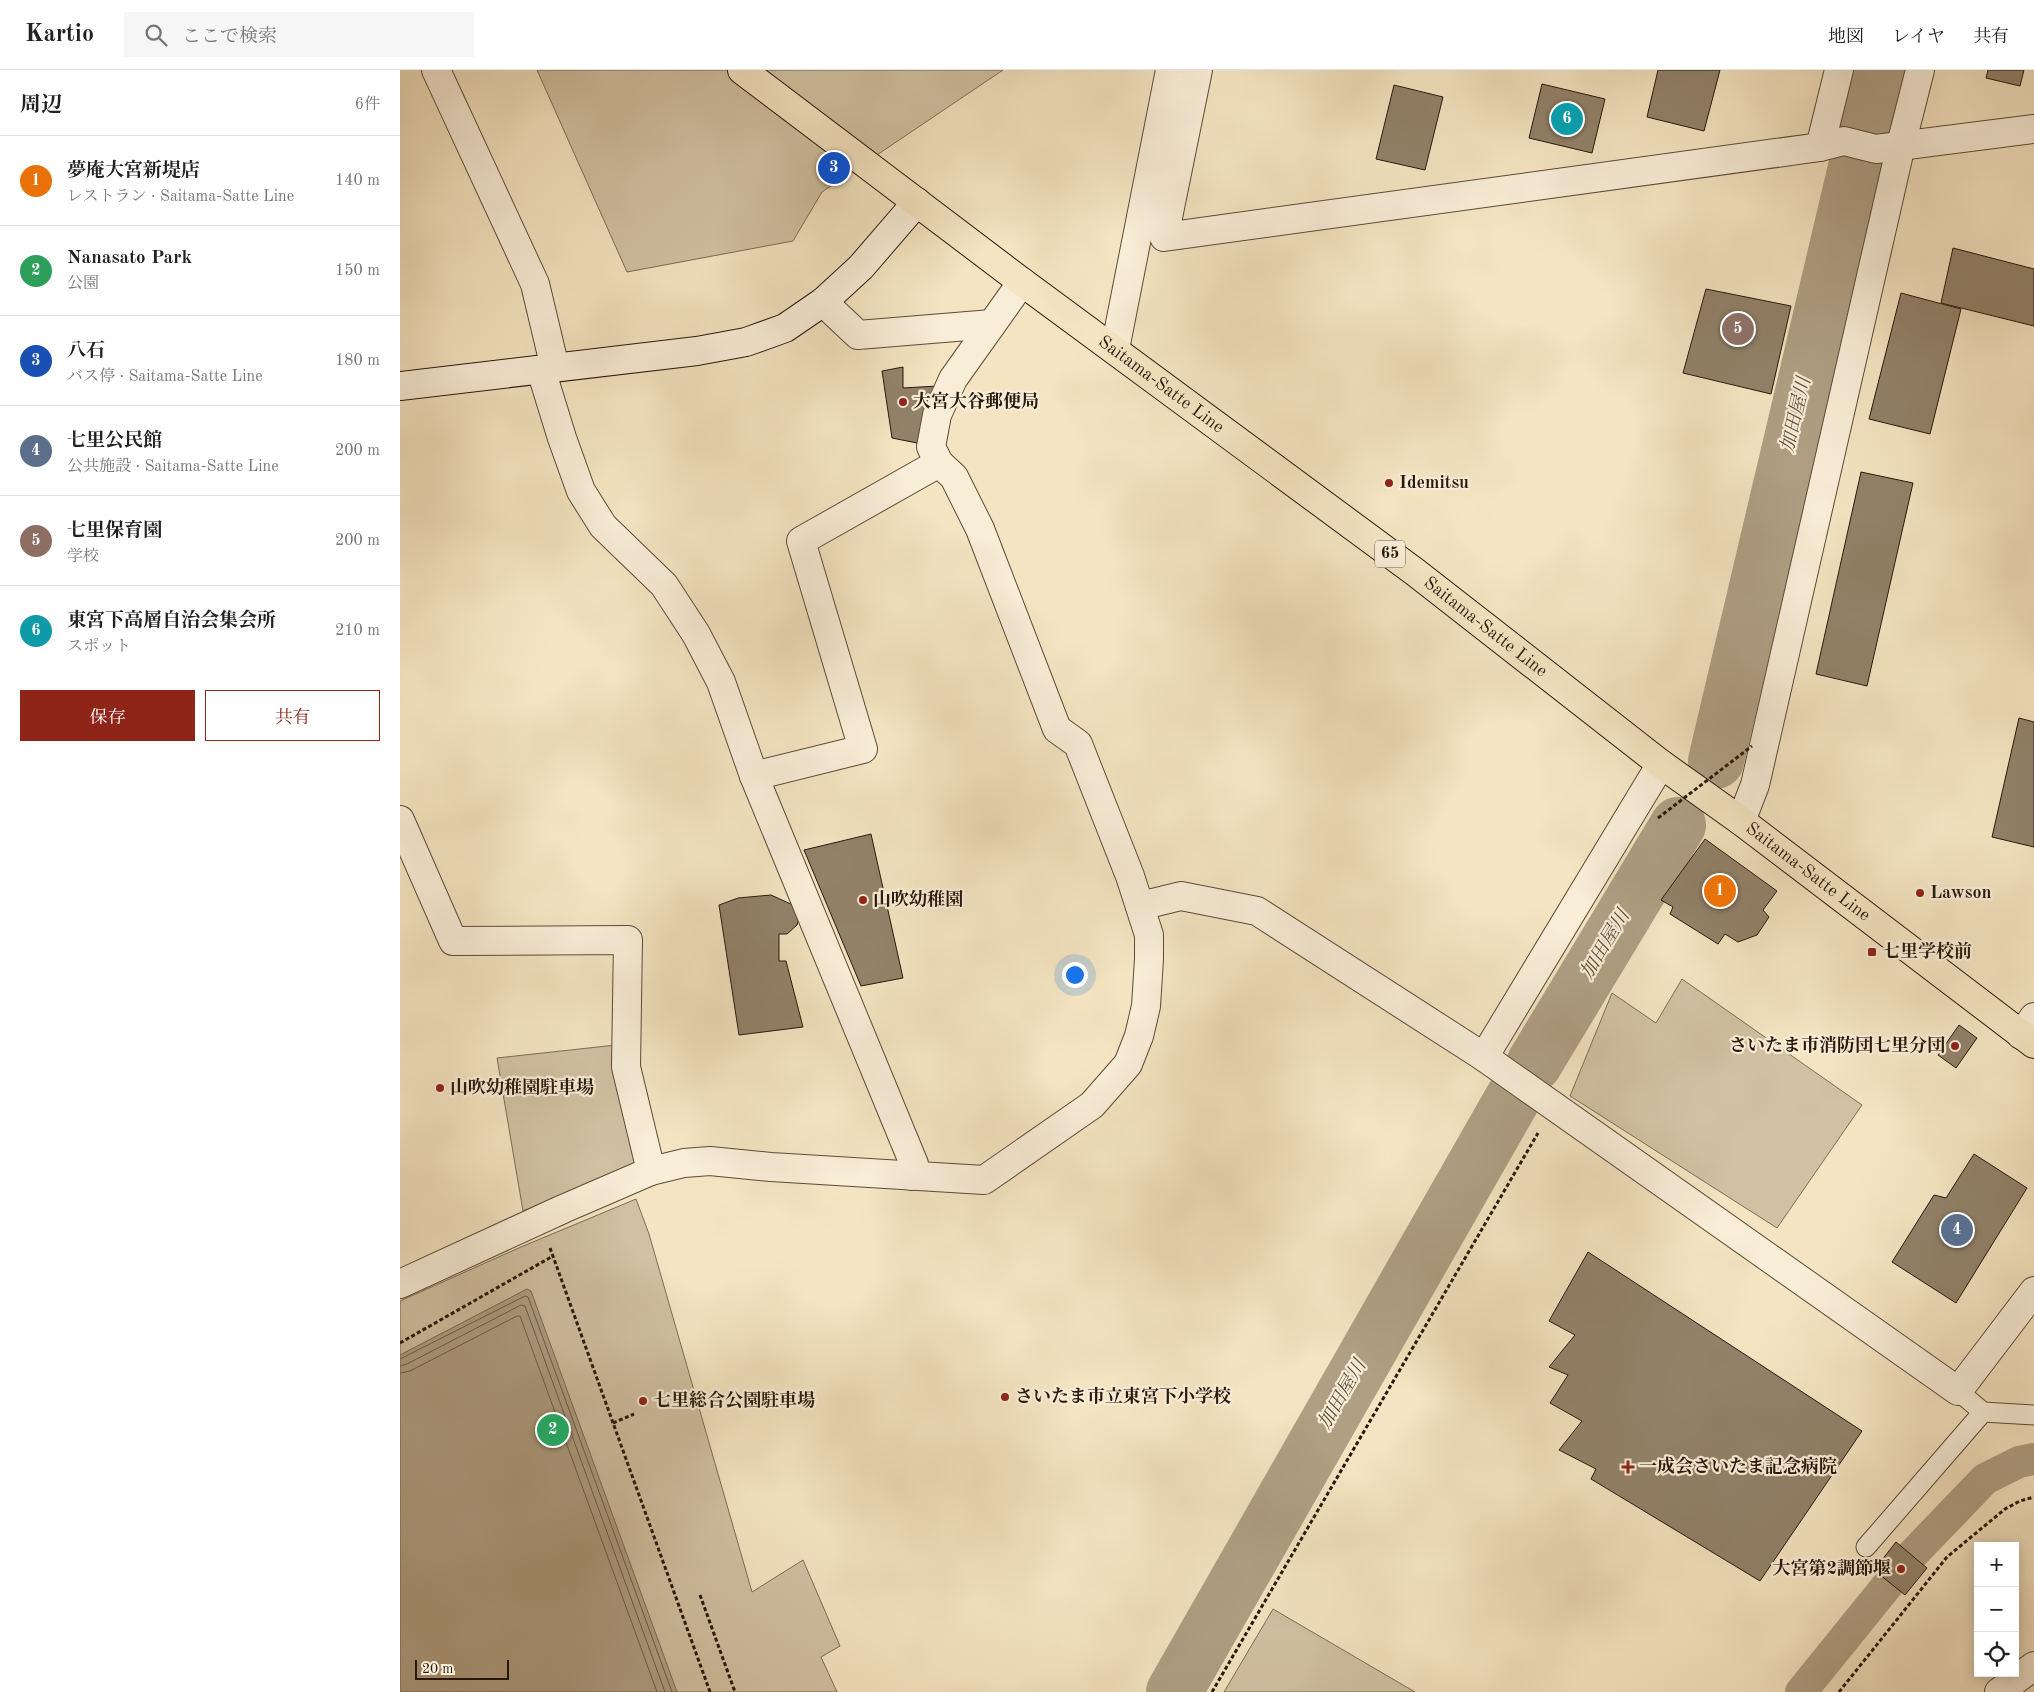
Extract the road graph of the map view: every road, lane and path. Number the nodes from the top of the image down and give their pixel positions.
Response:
1 (436, 70) edge
2 (742, 70) edge
3 (1170, 70) edge
4 (1198, 70) edge
5 (1839, 70) edge
6 (1920, 70) edge
7 (2034, 129) edge
8 (1832, 144) junction
9 (1889, 147) junction
10 (917, 202) junction
11 (1022, 282) junction
12 (823, 302) junction
13 (992, 324) junction
14 (1115, 349) junction
15 (548, 369) junction
16 (400, 386) edge
17 (939, 463) junction
18 (1752, 746) dead end
19 (1661, 764) junction
20 (754, 776) junction
21 (1658, 818) dead end
22 (400, 820) edge
23 (1741, 821) junction
24 (1140, 906) junction
25 (2030, 1032) edge
26 (1484, 1057) junction
27 (1554, 1106) junction
28 (652, 1171) junction
29 (912, 1176) junction
30 (540, 1220) junction
31 (553, 1256) junction
32 (400, 1284) edge
33 (2034, 1291) edge
34 (400, 1343) edge
35 (1958, 1391) junction
36 (1983, 1412) junction
37 (634, 1414) dead end
38 (2034, 1415) edge
39 (613, 1424) junction
40 (2034, 1498) edge
41 (1866, 1547) dead end
42 (700, 1594) dead end
43 (2034, 1666) edge
44 (710, 1692) edge
45 (735, 1692) edge
46 (1212, 1692) edge
47 (1839, 1692) edge
48 (1999, 1692) edge

1 - 15 street
2 - 10 main road, Saitama-Satte Line / 65
3 - 14 street
4 - 8 street
5 - 8 street
6 - 9 street
7 - 9 street
8 - 9 street
9 - 23 street
10 - 11 main road, Saitama-Satte Line / 65
10 - 12 street
11 - 13 street
11 - 14 main road, Saitama-Satte Line / 65
12 - 13 street
12 - 15 street
13 - 17 street
14 - 19 main road, Saitama-Satte Line / 65
15 - 16 street
15 - 20 street
17 - 20 street
17 - 24 street
18 - 21 path, bridge
19 - 23 main road, Saitama-Satte Line / 65
19 - 26 street
20 - 29 street
22 - 28 street
23 - 25 main road, Saitama-Satte Line / 65
24 - 26 street
24 - 29 street
26 - 27 street
27 - 35 street
27 - 46 path
28 - 29 street
28 - 30 street
30 - 31 path
30 - 32 street
31 - 34 path
31 - 39 path
33 - 35 street
35 - 36 lane
36 - 38 lane
36 - 41 lane
37 - 39 path
39 - 44 path
40 - 47 path
42 - 45 path
43 - 48 street

